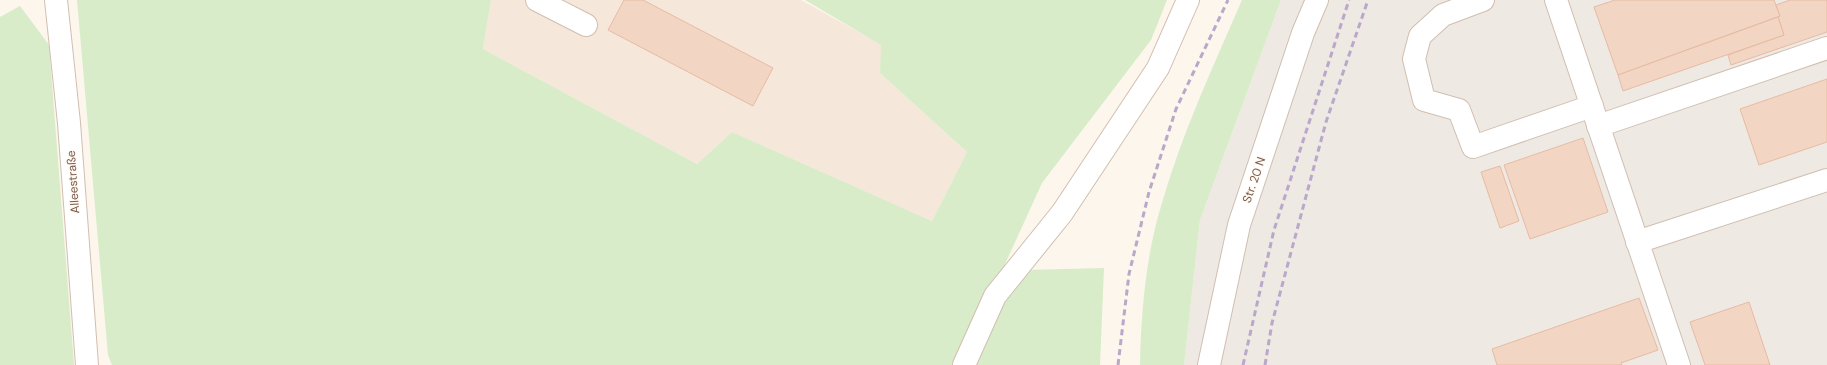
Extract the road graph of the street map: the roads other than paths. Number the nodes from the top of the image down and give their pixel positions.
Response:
1 (56, 0) edge
2 (537, 0) edge
3 (1188, 0) edge
4 (1317, 0) edge
5 (1483, 0) edge
6 (1556, 0) edge
7 (586, 26) dead end
8 (1827, 48) edge
9 (1595, 116) junction
10 (1827, 180) edge
11 (1637, 242) junction
12 (87, 365) edge
13 (964, 365) edge
14 (1209, 365) edge
15 (1679, 365) edge

1 - 12 street, Alleestraße
2 - 7 street
3 - 13 street
4 - 14 street, Str. 20 N
5 - 9 street
6 - 9 street
8 - 9 street
9 - 11 street
10 - 11 street
11 - 15 street

